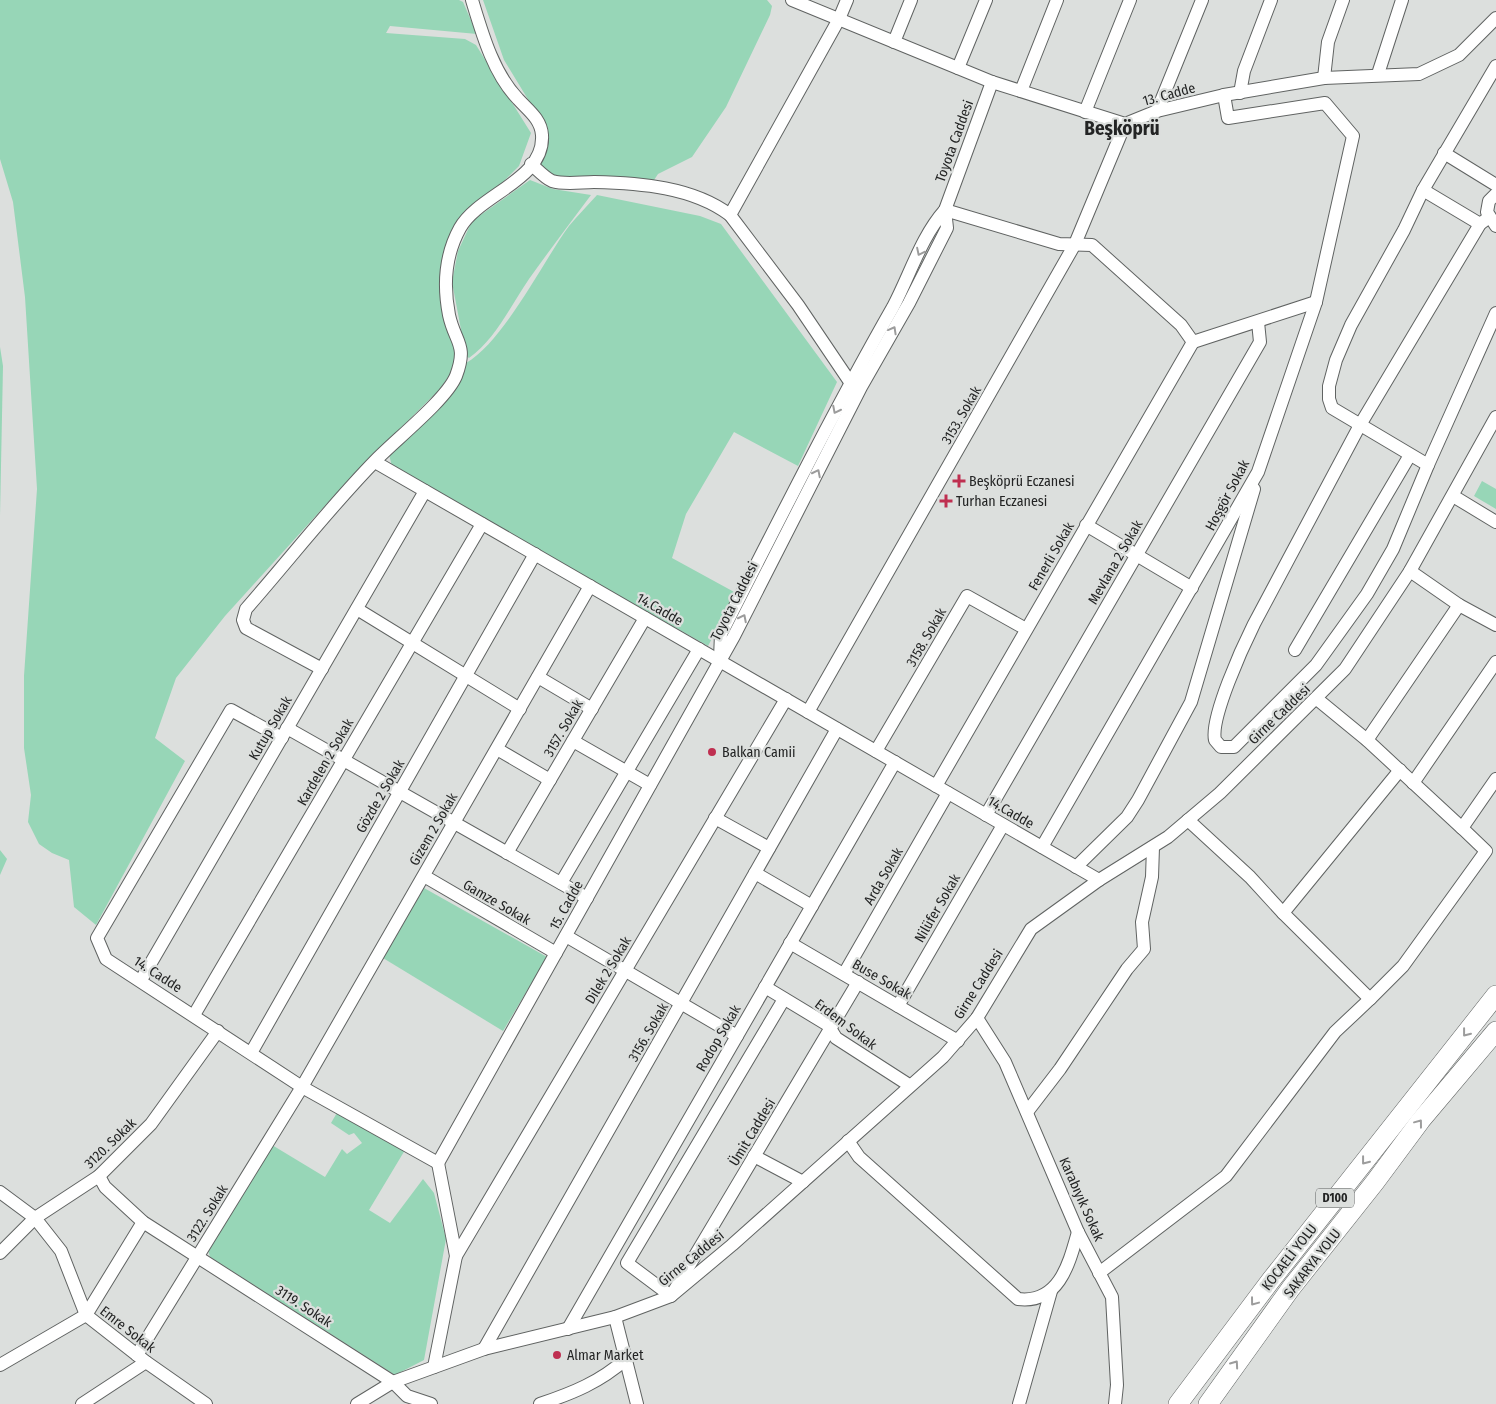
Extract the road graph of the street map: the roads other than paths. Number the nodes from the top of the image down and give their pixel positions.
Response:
1 (472, 0) edge
2 (792, 0) edge
3 (847, 0) edge
4 (911, 0) edge
5 (986, 0) edge
6 (1057, 0) edge
7 (1130, 0) edge
8 (1202, 0) edge
9 (1271, 0) edge
10 (1343, 0) edge
11 (1402, 0) edge
12 (1496, 18) edge
13 (839, 20) junction
14 (894, 42) junction
15 (1496, 66) edge
16 (958, 68) junction
17 (1378, 74) junction
18 (1324, 78) junction
19 (992, 82) junction
20 (1020, 91) junction
21 (1240, 93) junction
22 (1224, 96) junction
23 (1157, 111) junction
24 (1085, 112) junction
25 (1125, 124) junction
26 (1444, 154) junction
27 (531, 164) junction
28 (1496, 185) edge
29 (1422, 190) junction
30 (1496, 194) edge
31 (945, 210) junction
32 (730, 215) junction
33 (1488, 222) edge
34 (1075, 244) junction
35 (1316, 302) junction
36 (1496, 313) edge
37 (1258, 322) junction
38 (1193, 342) junction
39 (856, 384) junction
40 (1496, 417) edge
41 (1360, 425) junction
42 (1410, 455) junction
43 (374, 462) junction
44 (1428, 465) junction
45 (1258, 472) junction
46 (426, 491) junction
47 (1454, 496) junction
48 (1496, 522) edge
49 (482, 524) junction
50 (1086, 526) junction
51 (535, 554) junction
52 (1137, 555) junction
53 (1410, 571) junction
54 (590, 586) junction
55 (1192, 588) junction
56 (1460, 605) junction
57 (357, 609) junction
58 (645, 618) junction
59 (1496, 625) edge
60 (1026, 629) junction
61 (412, 643) junction
62 (699, 649) junction
63 (1294, 650) dead end
64 (720, 661) junction
65 (1496, 662) edge
66 (322, 669) junction
67 (466, 676) junction
68 (538, 676) junction
69 (1317, 698) junction
70 (786, 699) junction
71 (520, 709) junction
72 (592, 709) junction
73 (808, 712) junction
74 (837, 729) junction
75 (285, 733) junction
76 (1367, 740) junction
77 (573, 741) junction
78 (497, 749) junction
79 (876, 752) junction
80 (344, 760) junction
81 (895, 762) junction
82 (1400, 770) junction
83 (626, 771) junction
84 (550, 780) junction
85 (1496, 780) edge
86 (1413, 783) junction
87 (650, 784) junction
88 (936, 786) junction
89 (400, 792) junction
90 (948, 793) junction
91 (986, 815) junction
92 (715, 818) junction
93 (1188, 820) junction
94 (454, 823) junction
95 (1003, 825) junction
96 (1462, 828) junction
97 (1042, 847) junction
98 (1153, 847) junction
99 (769, 848) junction
100 (507, 853) junction
101 (1076, 867) junction
102 (755, 873) junction
103 (424, 876) junction
104 (1099, 880) junction
105 (561, 884) junction
106 (587, 898) junction
107 (812, 906) junction
108 (1283, 913) junction
109 (566, 936) junction
110 (790, 943) junction
111 (556, 953) junction
112 (625, 970) junction
113 (844, 974) junction
114 (141, 980) junction
115 (858, 982) junction
116 (765, 987) junction
117 (1496, 995) edge
118 (784, 999) junction
119 (1370, 999) junction
120 (681, 1004) junction
121 (898, 1006) junction
122 (194, 1015) junction
123 (977, 1018) junction
124 (829, 1030) junction
125 (218, 1031) junction
126 (1496, 1031) edge
127 (737, 1036) junction
128 (958, 1041) junction
129 (251, 1053) junction
130 (909, 1085) junction
131 (302, 1087) junction
132 (1027, 1112) junction
133 (848, 1141) junction
134 (754, 1156) junction
135 (438, 1163) junction
136 (98, 1176) junction
137 (803, 1182) junction
138 (0, 1192) edge
139 (35, 1218) junction
140 (143, 1222) junction
141 (1078, 1232) junction
142 (0, 1253) edge
143 (199, 1255) junction
144 (456, 1256) junction
145 (1100, 1273) junction
146 (1051, 1291) junction
147 (671, 1296) junction
148 (86, 1315) junction
149 (615, 1317) junction
150 (568, 1329) junction
151 (484, 1349) junction
152 (141, 1359) junction
153 (626, 1359) junction
154 (0, 1365) edge
155 (434, 1367) junction
156 (393, 1382) junction
157 (1220, 1385) junction
158 (82, 1404) edge
159 (205, 1404) edge
160 (357, 1404) edge
161 (431, 1404) edge
162 (540, 1404) edge
163 (637, 1404) edge
164 (1019, 1404) edge
165 (1115, 1404) edge
166 (1178, 1404) edge
167 (1208, 1404) edge
168 (1212, 1404) edge

1 - 27 street
2 - 13 street
3 - 13 street
4 - 14 street
5 - 16 street
6 - 20 street
7 - 24 street
8 - 23 street
9 - 21 street
10 - 18 street
11 - 17 street
12 - 17 street, 13. Cadde
13 - 14 street
13 - 32 street
14 - 16 street
15 - 26 street
16 - 19 street
17 - 18 street, 13. Cadde
18 - 21 street, 13. Cadde
19 - 20 street
19 - 31 street, Toyota Caddesi
20 - 24 street
21 - 22 street, 13. Cadde
22 - 23 street, 13. Cadde
22 - 35 street, Hoşgör Sokak
23 - 25 street, 13. Cadde
24 - 25 street
25 - 34 street, 3153. Sokak
26 - 28 street
26 - 29 street
27 - 32 street
27 - 43 street
29 - 33 street
29 - 41 street
30 - 33 street
31 - 34 street
31 - 39 street, Toyota Caddesi
32 - 39 street
33 - 41 street
34 - 38 street
34 - 73 street, 3153. Sokak
35 - 37 street
35 - 45 street, Hoşgör Sokak
36 - 44 street
37 - 38 street
37 - 52 street, Mevlana 2 Sokak
38 - 50 street, Fenerli Sokak
39 - 64 street, Toyota Caddesi
40 - 47 street, Girne Caddesi
41 - 42 street
41 - 44 street
42 - 44 street
42 - 63 street
43 - 46 street, 14.Cadde
43 - 66 street
45 - 55 street, Hoşgör Sokak
45 - 101 street
46 - 49 street, 14.Cadde
46 - 57 street, Kutup Sokak
47 - 48 street
47 - 53 street, Girne Caddesi
49 - 51 street, 14.Cadde
49 - 61 street, Kardelen 2 Sokak
50 - 52 street
50 - 60 street, Fenerli Sokak
51 - 54 street, 14.Cadde
51 - 67 street, Gözde 2 Sokak
52 - 55 street
52 - 91 street, Mevlana 2 Sokak
53 - 56 street
53 - 69 street, Girne Caddesi
54 - 58 street, 14.Cadde
54 - 68 street, Gizem 2 Sokak
55 - 97 street, Hoşgör Sokak
56 - 59 street
56 - 76 street
57 - 61 street
57 - 66 street, Kutup Sokak
58 - 62 street, 14.Cadde
58 - 72 street, 3157. Sokak
60 - 79 street, 3158. Sokak
60 - 88 street, Fenerli Sokak
61 - 67 street
61 - 80 street, Kardelen 2 Sokak
62 - 64 street, 14.Cadde
62 - 83 street
64 - 70 street, 14.Cadde
64 - 87 street, 15. Cadde
65 - 86 street
66 - 75 street, Kutup Sokak
67 - 71 street
67 - 89 street, Gözde 2 Sokak
68 - 71 street, Gizem 2 Sokak
68 - 72 street
69 - 76 street
69 - 93 street, Girne Caddesi
70 - 73 street, 14.Cadde
70 - 92 street, Dilek 2 Sokak
71 - 78 street, Gizem 2 Sokak
72 - 77 street, 3157. Sokak
73 - 74 street, 14.Cadde
74 - 79 street, 14.Cadde
74 - 99 street, 3156. Sokak
75 - 80 street
75 - 114 street, Kutup Sokak
75 - 114 street, 14. Cadde
76 - 82 street
77 - 83 street
77 - 84 street, 3157. Sokak
78 - 84 street
78 - 94 street, Gizem 2 Sokak
79 - 81 street, 14.Cadde
80 - 89 street
80 - 122 street, Kardelen 2 Sokak
81 - 88 street, 14.Cadde
81 - 107 street, Rodop Sokak
82 - 86 street
82 - 108 street
83 - 87 street
83 - 105 street
84 - 100 street, 3157. Sokak
85 - 96 street
86 - 96 street
87 - 106 street, 15. Cadde
88 - 90 street, 14.Cadde
89 - 94 street
89 - 129 street, Gözde 2 Sokak
90 - 91 street, 14.Cadde
90 - 113 street, Arda Sokak
91 - 95 street, 14.Cadde
92 - 99 street
92 - 112 street, Dilek 2 Sokak
93 - 98 street, Girne Caddesi
93 - 108 street
94 - 100 street
94 - 103 street, Gizem 2 Sokak
95 - 97 street, 14.Cadde
95 - 121 street, Nilüfer Sokak
96 - 119 street
97 - 101 street, 14.Cadde
98 - 104 street, Girne Caddesi
98 - 132 street
99 - 102 street, 3156. Sokak
100 - 105 street
101 - 104 street, 14.Cadde
102 - 107 street
102 - 120 street, 3156. Sokak
103 - 111 street, Gamze Sokak
103 - 131 street, Gizem 2 Sokak
104 - 123 street, Girne Caddesi
105 - 106 street
106 - 109 street, 15. Cadde
107 - 110 street, Rodop Sokak
108 - 119 street
109 - 111 street, 15. Cadde
109 - 112 street
110 - 113 street, Buse Sokak
110 - 116 street, Rodop Sokak
111 - 135 street, 15. Cadde
112 - 120 street
112 - 144 street, Dilek 2 Sokak
113 - 115 street, Buse Sokak
114 - 122 street, 14. Cadde
115 - 121 street, Buse Sokak
115 - 124 street, Ümit Caddesi
116 - 118 street, Erdem Sokak
116 - 127 street, Rodop Sokak
117 -> 166 highway, KOCAELİ YOLU / D100
118 - 124 street, Erdem Sokak
118 - 147 street
119 - 145 street
120 - 127 street
120 - 151 street, 3156. Sokak
121 - 128 street, Buse Sokak
122 - 125 street, 14. Cadde
123 - 128 street, Girne Caddesi
123 - 132 street, Karabıyık Sokak
124 - 130 street, Erdem Sokak
124 - 134 street, Ümit Caddesi
125 - 129 street, 14. Cadde
125 - 136 street, 3120. Sokak
157 -> 126 highway, SAKARYA YOLU / D100
127 - 150 street, Rodop Sokak
128 - 130 street, Girne Caddesi
129 - 131 street, 14. Cadde
130 - 133 street, Girne Caddesi
131 - 135 street, 14. Cadde
131 - 143 street, 3122. Sokak
132 - 141 street, Karabıyık Sokak
133 - 137 street, Girne Caddesi
133 - 146 street
134 - 137 street
134 - 147 street, Ümit Caddesi
135 - 144 street
136 - 139 street, 3120. Sokak
136 - 140 street, 3119. Sokak
137 - 147 street, Girne Caddesi
138 - 139 street, Emre Sokak
139 - 142 street, 3120. Sokak
139 - 148 street, Emre Sokak
140 - 143 street, 3119. Sokak
140 - 148 street
141 - 145 street, Karabıyık Sokak
141 - 146 street
143 - 152 street, 3122. Sokak
143 - 156 street, 3119. Sokak
144 - 155 street
145 - 165 street, Karabıyık Sokak
146 - 164 street
147 - 149 street, Girne Caddesi
148 - 152 street, Emre Sokak
148 - 154 street
149 - 150 street, Girne Caddesi
149 - 153 street
150 - 151 street, Girne Caddesi
151 - 155 street, Girne Caddesi
152 - 158 street
152 - 159 street, Emre Sokak
153 - 162 street
153 - 163 street
155 - 156 street, Girne Caddesi
156 - 160 street, Girne Caddesi
156 - 161 street, 3119. Sokak
157 - 167 highway, SAKARYA YOLU / D100
157 - 168 street

